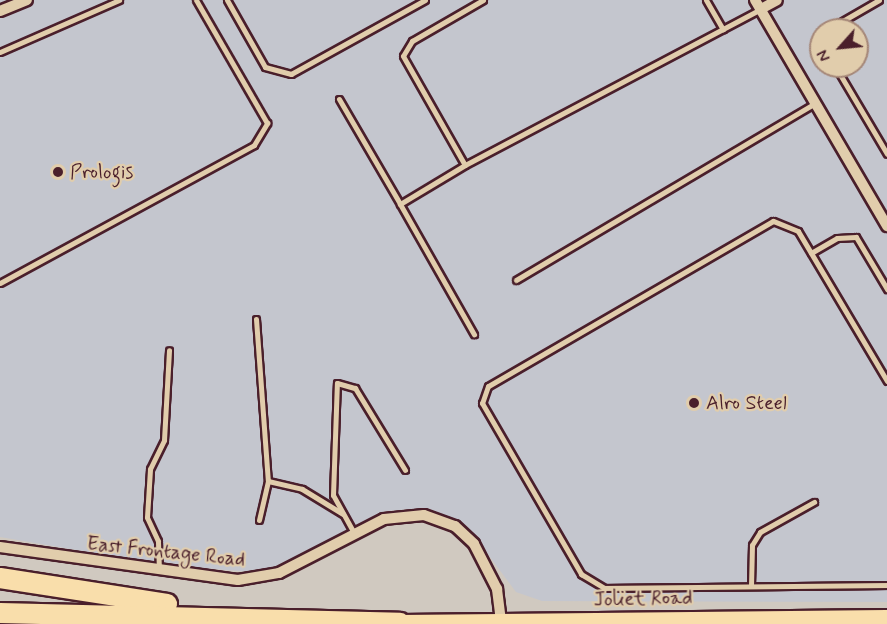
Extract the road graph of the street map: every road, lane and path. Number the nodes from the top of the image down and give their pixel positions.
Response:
1 (27, 0) edge
2 (119, 0) edge
3 (196, 0) edge
4 (227, 0) edge
5 (425, 0) edge
6 (483, 0) edge
7 (706, 0) edge
8 (777, 0) edge
9 (879, 0) edge
10 (758, 4) edge
11 (0, 11) edge
12 (848, 18) edge
13 (723, 29) junction
14 (0, 52) edge
15 (842, 78) edge
16 (339, 99) dead end
17 (815, 103) junction
18 (887, 154) edge
19 (465, 165) junction
20 (400, 204) junction
21 (887, 226) edge
22 (811, 253) junction
23 (516, 280) dead end
24 (0, 283) edge
25 (887, 289) edge
26 (256, 319) dead end
27 (474, 334) dead end
28 (169, 350) dead end
29 (887, 381) edge
30 (405, 470) dead end
31 (268, 481) junction
32 (814, 502) dead end
33 (343, 514) junction
34 (258, 520) dead end
35 (354, 533) junction
36 (0, 547) edge
37 (159, 572) junction
38 (0, 578) edge
39 (887, 585) edge
40 (751, 586) junction
41 (0, 613) edge
42 (887, 618) edge
43 (352, 621) junction
44 (845, 621) edge
45 (694, 622) edge
46 (393, 623) edge
47 (501, 623) edge

1 - 11 street
2 - 14 lane
3 - 24 lane
4 - 5 lane
6 - 19 lane
7 - 13 lane
8 - 10 street
9 - 12 lane
10 - 13 lane
10 - 17 street
13 - 19 lane
15 - 18 lane
16 - 20 lane
17 - 21 street
17 - 23 lane
19 - 20 lane
20 - 27 lane
22 - 25 lane
22 - 29 lane
22 - 40 lane
26 - 31 lane
28 - 37 lane
30 - 33 lane
31 - 33 lane
31 - 34 lane
32 - 40 lane
33 - 35 lane
35 - 37 street, East Frontage Road
35 - 47 street, East Frontage Road
36 - 37 street, East Frontage Road
38 - 43 highway
39 - 40 lane
41 - 43 highway
42 - 44 main road, Joliet Road
43 - 46 highway
44 - 45 main road, Joliet Road
45 - 47 main road, Joliet Road
46 - 47 main road, Joliet Road

